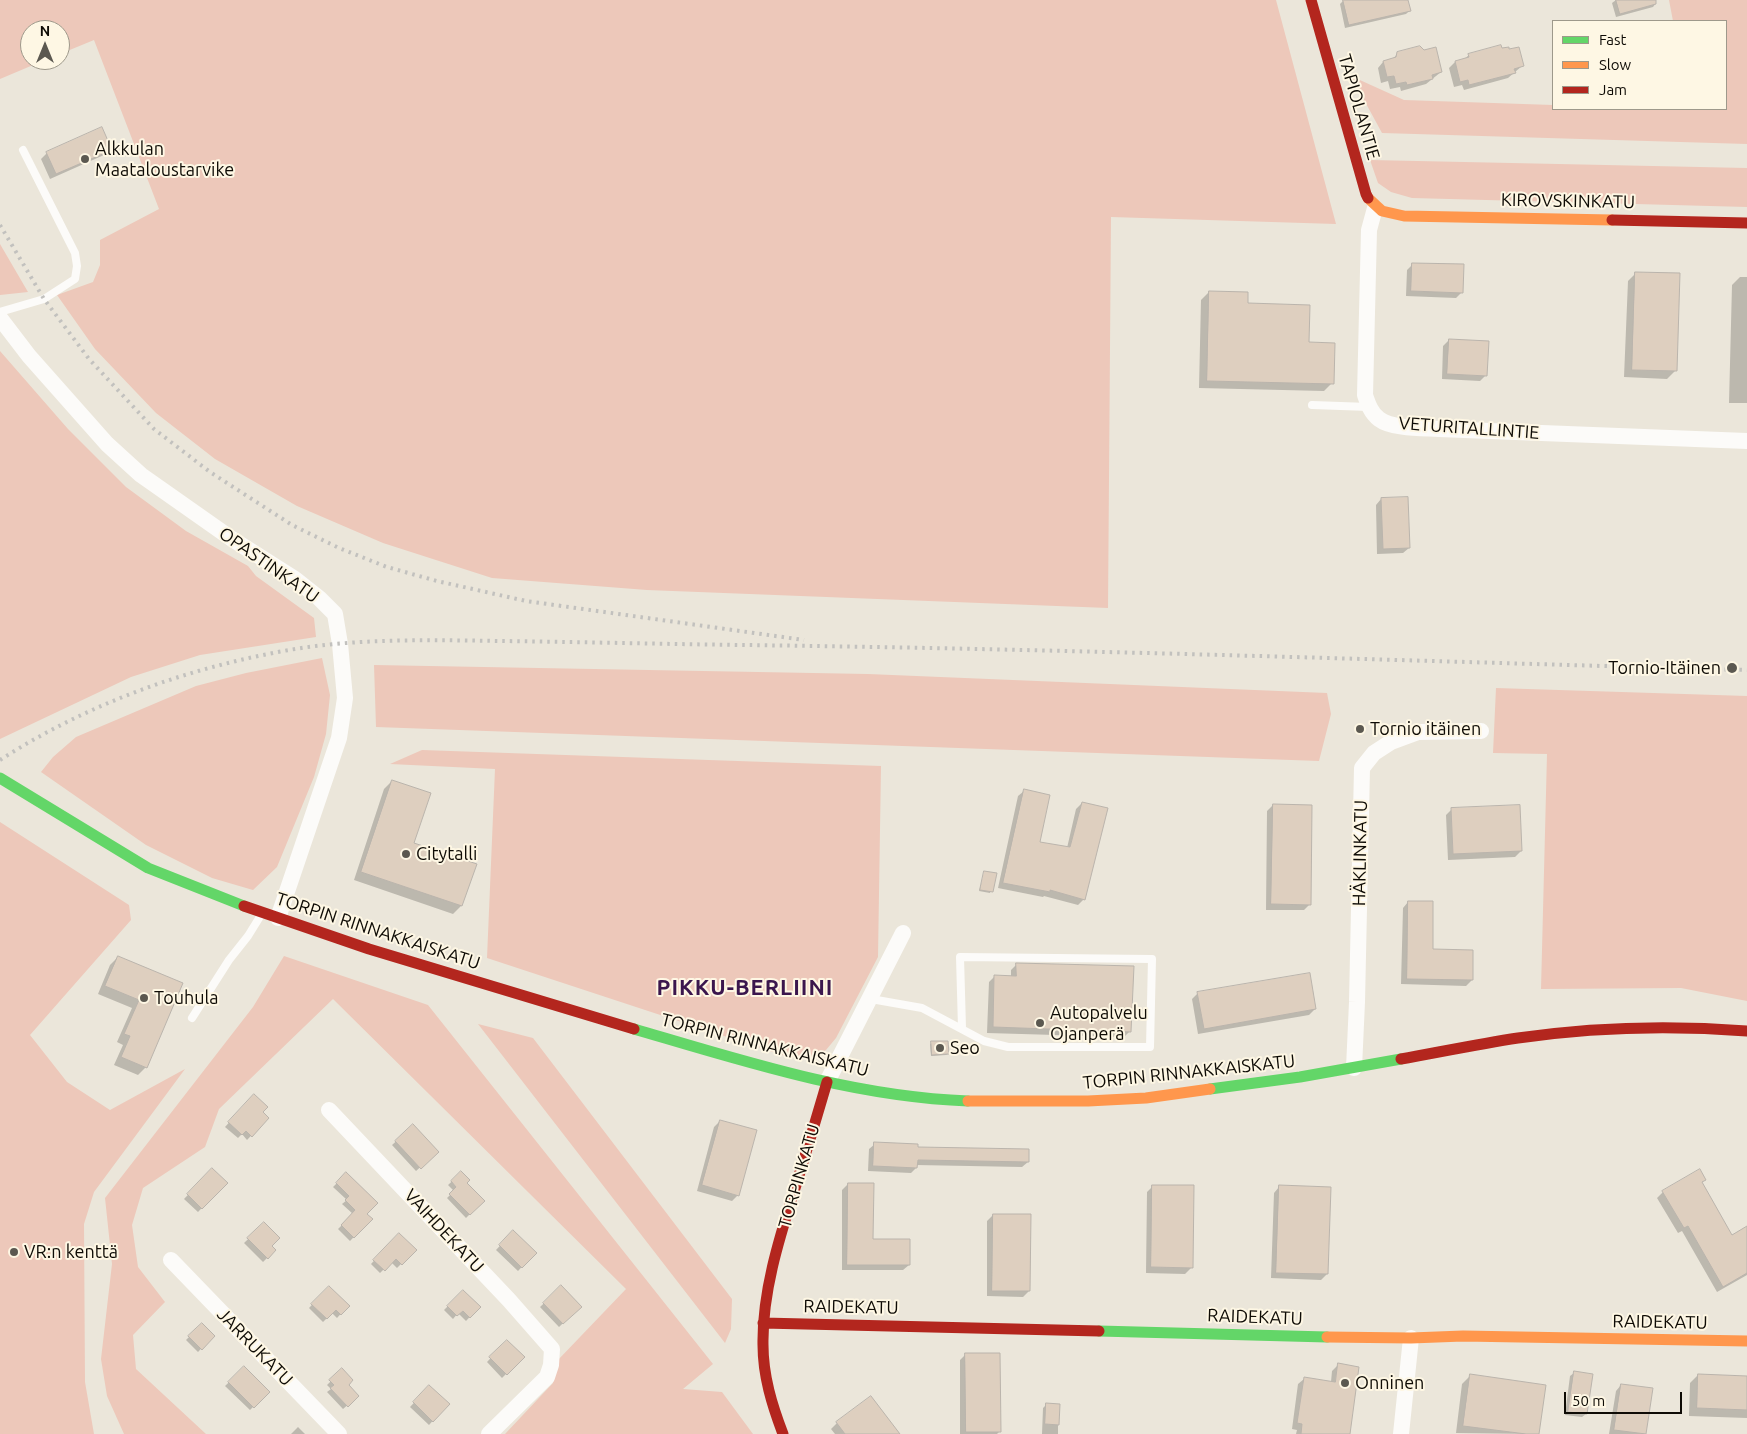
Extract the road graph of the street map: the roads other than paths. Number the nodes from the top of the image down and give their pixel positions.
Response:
1 (1311, 0) edge
2 (23, 150) dead end
3 (1382, 210) junction
4 (1747, 223) edge
5 (0, 312) edge
6 (0, 318) edge
7 (1312, 405) dead end
8 (1369, 407) junction
9 (1747, 441) edge
10 (1481, 732) dead end
11 (0, 778) edge
12 (270, 915) junction
13 (903, 933) dead end
14 (871, 999) junction
15 (192, 1018) dead end
16 (962, 1028) junction
17 (1747, 1031) edge
18 (1354, 1068) junction
19 (827, 1082) junction
20 (329, 1110) dead end
21 (170, 1260) dead end
22 (763, 1323) junction
23 (1411, 1338) junction
24 (1747, 1341) edge
25 (339, 1434) edge
26 (489, 1434) edge
27 (783, 1434) edge
28 (1400, 1434) edge

1 - 3 street, TAPIOLANTIE
2 - 5 lane
3 - 4 street, KIROVSKINKATU
3 - 8 street
6 - 12 street, OPASTINKATU
7 - 8 lane
8 - 9 street, VETURITALLINTIE
10 - 18 street, HÄKLINKATU
11 - 12 street, TORPIN RINNAKKAISKATU
12 - 15 lane
12 - 19 street, TORPIN RINNAKKAISKATU
13 - 14 street, TORPINKATU
14 - 16 lane
14 - 19 street, TORPINKATU
16 - 16 lane
17 - 18 street, TORPIN RINNAKKAISKATU
18 - 19 street, TORPIN RINNAKKAISKATU
19 - 22 street, TORPINKATU
20 - 26 street, VAIHDEKATU
21 - 25 street, JARRUKATU
22 - 23 street, RAIDEKATU
22 - 27 street, TORPINKATU
23 - 24 street, RAIDEKATU
23 - 28 street

